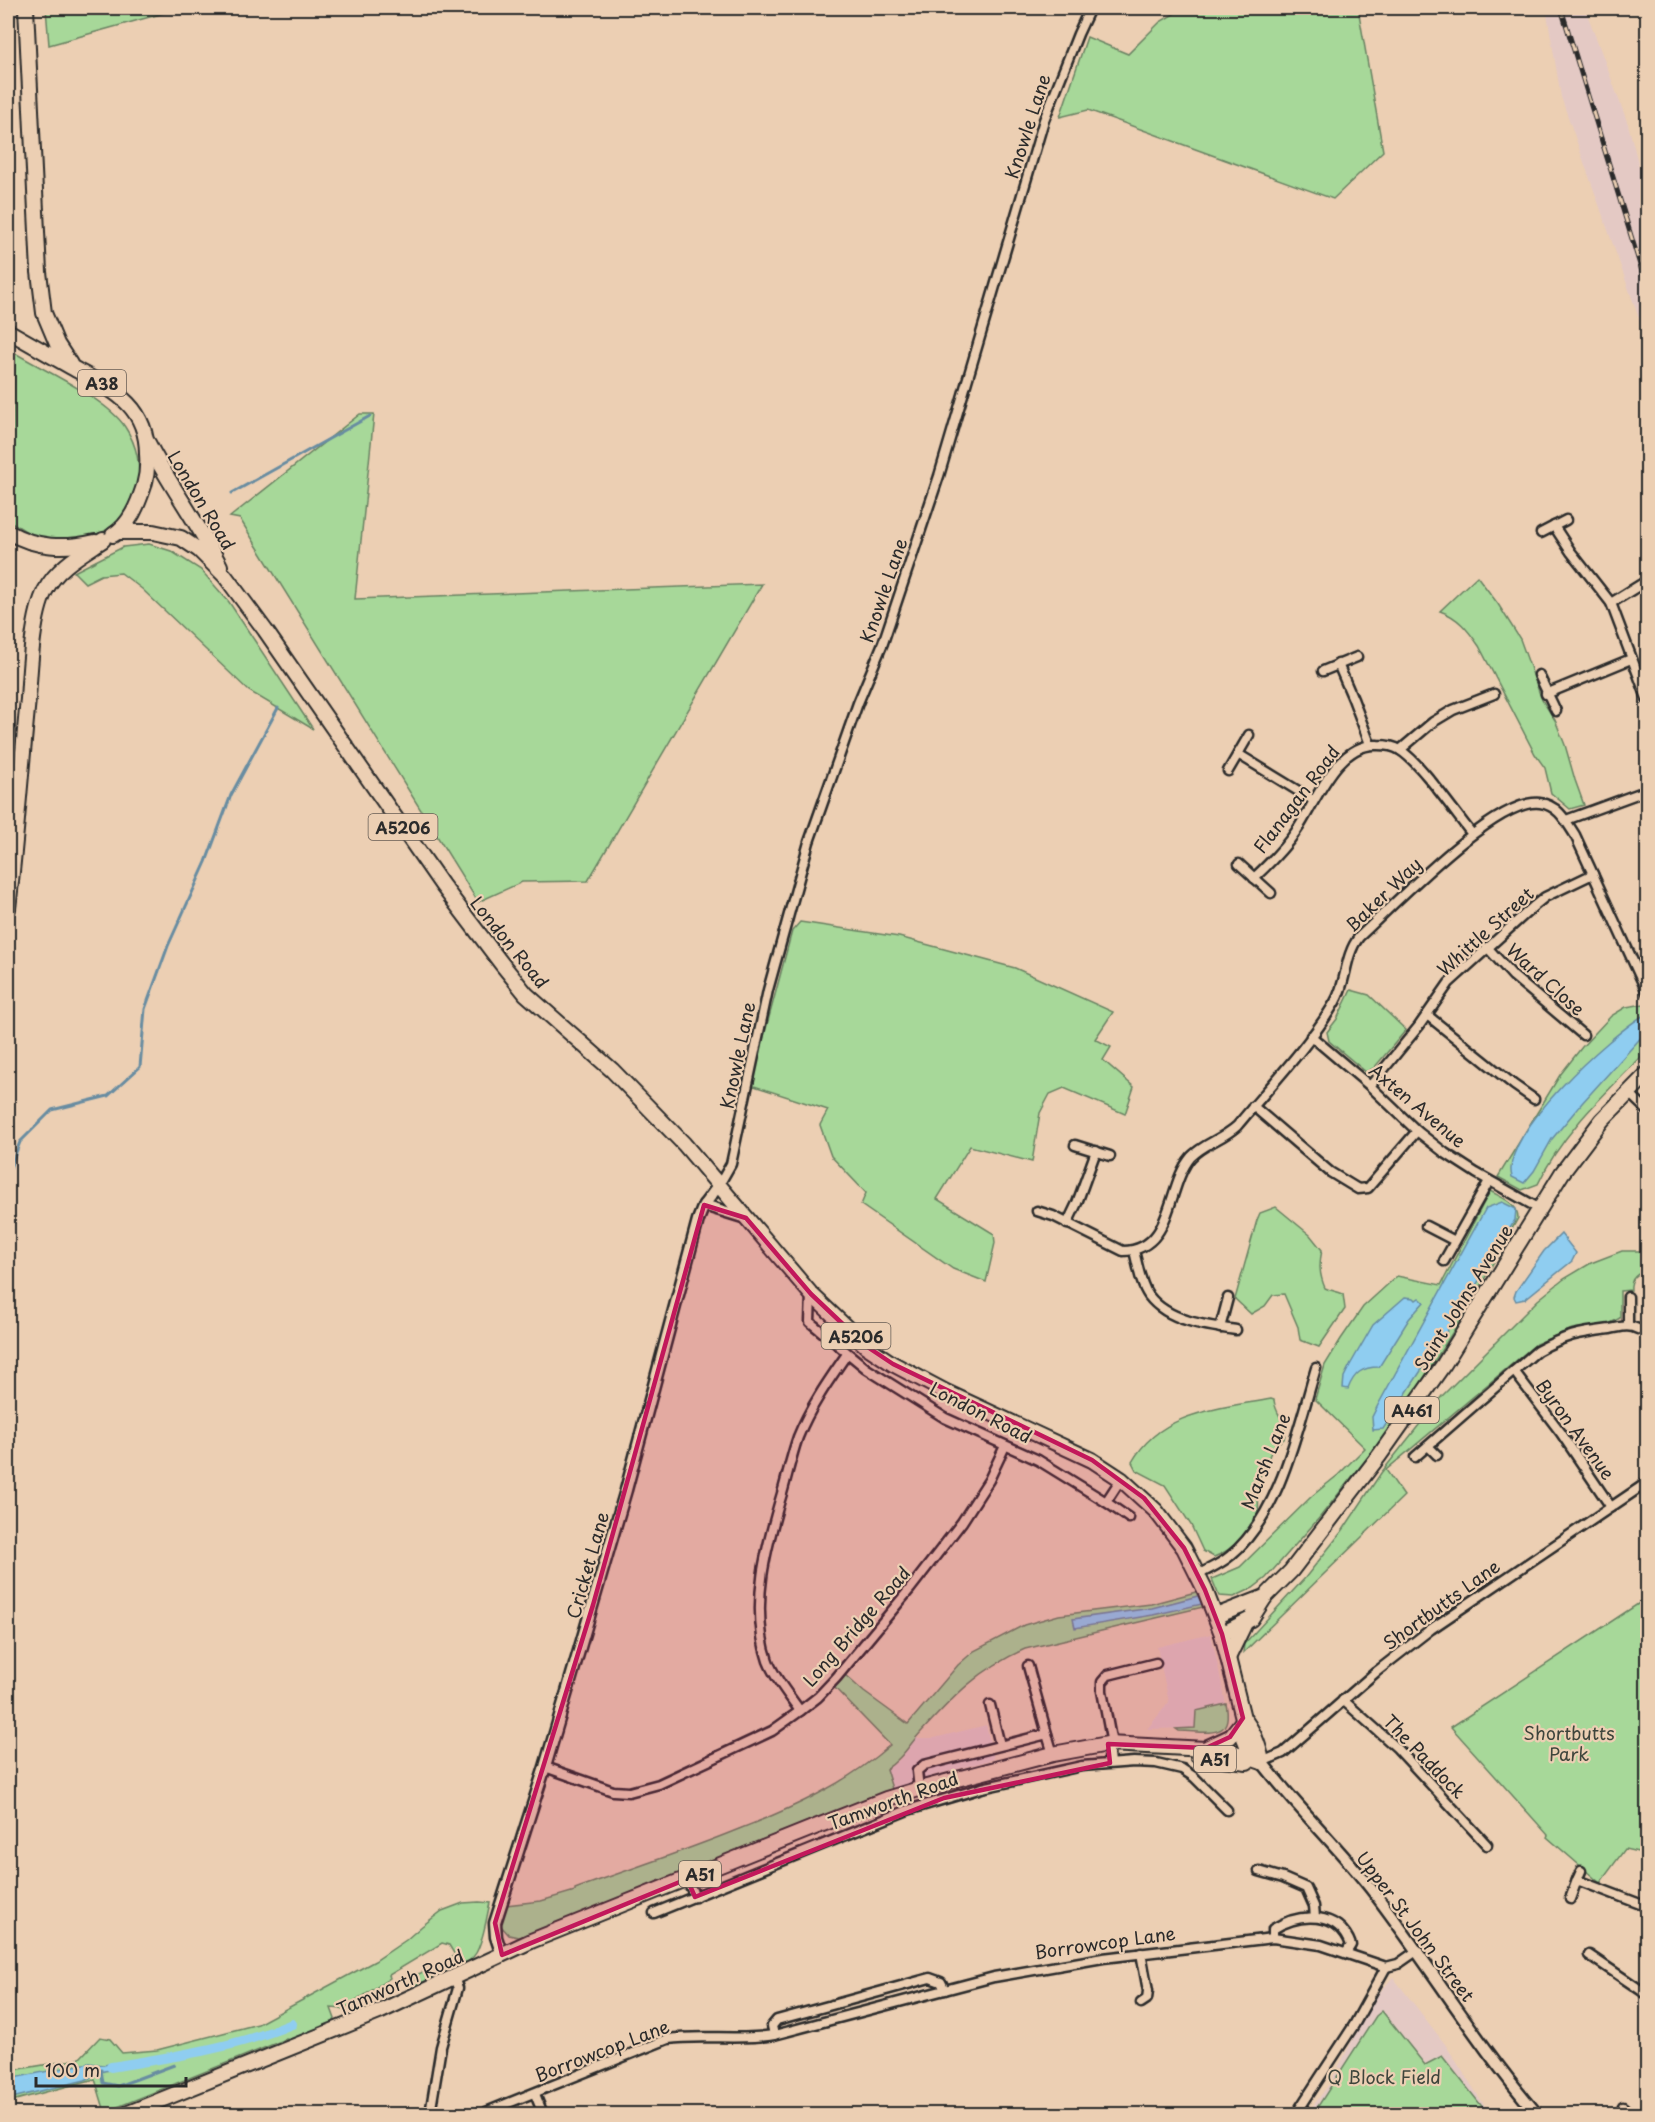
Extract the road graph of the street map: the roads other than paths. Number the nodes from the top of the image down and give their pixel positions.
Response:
1 (26, 8) edge
2 (1090, 8) edge
3 (8, 331) edge
4 (72, 367) junction
5 (147, 441) junction
6 (1566, 520) dead end
7 (1554, 526) junction
8 (8, 532) edge
9 (118, 532) junction
10 (1541, 533) dead end
11 (104, 540) junction
12 (225, 576) junction
13 (1647, 580) edge
14 (1611, 603) junction
15 (1357, 657) dead end
16 (1631, 659) junction
17 (1338, 664) junction
18 (1323, 671) dead end
19 (1539, 675) dead end
20 (1546, 693) junction
21 (1494, 694) dead end
22 (1647, 701) edge
23 (1556, 711) dead end
24 (1249, 735) dead end
25 (1370, 744) junction
26 (1400, 750) junction
27 (1238, 754) junction
28 (1228, 771) dead end
29 (1647, 790) edge
30 (1313, 800) junction
31 (1566, 820) junction
32 (1472, 834) junction
33 (1239, 864) dead end
34 (1593, 874) junction
35 (1254, 878) junction
36 (1271, 893) dead end
37 (8, 909) edge
38 (1487, 947) junction
39 (1647, 994) edge
40 (1427, 1014) junction
41 (1583, 1035) dead end
42 (1311, 1036) junction
43 (1647, 1073) edge
44 (1370, 1086) junction
45 (1628, 1092) junction
46 (1534, 1099) dead end
47 (1253, 1106) junction
48 (1647, 1111) edge
49 (1417, 1131) junction
50 (1075, 1145) dead end
51 (1096, 1151) junction
52 (1110, 1156) dead end
53 (1490, 1181) junction
54 (718, 1185) junction
55 (704, 1205) junction
56 (1540, 1209) junction
57 (1037, 1211) dead end
58 (746, 1218) junction
59 (1067, 1224) junction
60 (1426, 1226) dead end
61 (1455, 1241) junction
62 (1134, 1251) junction
63 (1444, 1261) dead end
64 (811, 1294) junction
65 (1628, 1297) dead end
66 (1228, 1298) dead end
67 (1628, 1325) junction
68 (1220, 1328) junction
69 (1638, 1329) dead end
70 (1236, 1330) dead end
71 (847, 1354) junction
72 (1317, 1368) dead end
73 (1514, 1371) junction
74 (1005, 1446) junction
75 (1428, 1446) junction
76 (1437, 1455) dead end
77 (1415, 1457) dead end
78 (1120, 1479) junction
79 (1647, 1482) edge
80 (1106, 1502) junction
81 (1611, 1507) junction
82 (1129, 1518) dead end
83 (1198, 1575) junction
84 (1264, 1597) junction
85 (1216, 1616) junction
86 (1245, 1623) junction
87 (1222, 1634) junction
88 (1228, 1658) junction
89 (1156, 1663) dead end
90 (1028, 1666) dead end
91 (1343, 1700) junction
92 (990, 1705) dead end
93 (800, 1711) junction
94 (1243, 1718) junction
95 (1047, 1734) junction
96 (1110, 1744) junction
97 (1000, 1745) junction
98 (1170, 1747) junction
99 (1206, 1748) junction
100 (1053, 1754) junction
101 (1262, 1762) junction
102 (1110, 1763) junction
103 (545, 1767) junction
104 (919, 1789) junction
105 (1227, 1809) dead end
106 (1481, 1842) dead end
107 (1259, 1871) dead end
108 (687, 1879) junction
109 (695, 1896) junction
110 (1570, 1899) dead end
111 (1647, 1907) edge
112 (654, 1913) dead end
113 (1315, 1917) junction
114 (1273, 1938) junction
115 (1418, 1950) junction
116 (1141, 1953) junction
117 (1346, 1953) junction
118 (502, 1955) junction
119 (1589, 1955) dead end
120 (1386, 1967) junction
121 (454, 1978) junction
122 (945, 1990) junction
123 (1647, 1995) edge
124 (1141, 2003) dead end
125 (774, 2035) junction
126 (535, 2094) junction
127 (1623, 2107) dead end
128 (126, 2115) edge
129 (430, 2115) edge
130 (481, 2115) edge
131 (543, 2115) edge
132 (1296, 2115) edge
133 (1537, 2115) edge
134 (1630, 2115) edge

1 - 4 main road
2 - 54 street, Knowle Lane
3 - 4 main road, A38
4 - 5 main road, A38
5 - 9 main road, A38
5 - 12 main road, London Road / A5206
6 - 7 street
7 - 10 street
7 - 14 street
8 - 11 main road
9 - 11 main road, A38
9 - 12 main road, London Road / A5206
11 - 37 main road, A38
12 - 54 main road, London Road / A5206
13 - 14 street
14 - 16 street
15 - 17 street
16 - 20 street
16 - 22 street
17 - 18 street
17 - 25 street
19 - 20 street
20 - 23 street
21 - 26 street
24 - 27 street
25 - 26 street
25 - 30 street, Flanagan Road
26 - 32 street
27 - 28 street
27 - 30 street
29 - 31 street
30 - 35 street, Flanagan Road
31 - 32 street, Baker Way
31 - 34 street, Baker Way
32 - 42 street, Baker Way
33 - 35 street, Flanagan Road
34 - 38 street, Whittle Street
34 - 39 street, Baker Way
35 - 36 street, Flanagan Road
38 - 40 street, Whittle Street
38 - 41 street, Ward Close
40 - 44 street, Whittle Street
40 - 46 street
42 - 44 street, Axten Avenue
42 - 47 street, Baker Way
43 - 45 main road, Saint Johns Avenue / A461
44 - 49 street, Axten Avenue
45 - 48 street
45 - 56 main road, Saint Johns Avenue / A461
47 - 49 street
47 - 62 street, Baker Way
49 - 53 street, Axten Avenue
50 - 51 street
51 - 52 street
51 - 59 street
53 - 56 street, Axten Avenue
53 - 61 street
54 - 55 street, Cricket Lane
54 - 58 main road, London Road / A5206
55 - 58 street
55 - 103 street, Cricket Lane
56 - 84 main road, Saint Johns Avenue / A461
57 - 59 street
58 - 64 main road, London Road / A5206
59 - 62 street
60 - 61 street
61 - 63 street
62 - 68 street
64 - 71 street, London Road
64 - 78 main road, London Road / A5206
65 - 67 street
66 - 68 street
67 - 69 street
67 - 73 street
68 - 70 street
71 - 74 street, London Road
71 - 93 street
72 - 83 street, Marsh Lane
73 - 75 street
73 - 81 street, Byron Avenue
74 - 80 street, London Road
74 - 93 street, Long Bridge Road
75 - 76 street
75 - 77 street
78 - 80 street
78 - 83 main road, London Road / A5206
79 - 81 street, Shortbutts Lane
80 - 82 street, London Road
81 - 91 street, Shortbutts Lane
83 - 85 main road, London Road / A5206
84 - 85 main road, Saint Johns Avenue / A461
84 - 86 main road, Saint Johns Avenue / A461
85 - 87 main road, London Road / A5206
86 - 87 main road, Saint Johns Avenue / A461
86 - 88 main road
87 - 88 main road, London Road / A5206
88 - 94 main road, London Road / A5206
89 - 96 street
90 - 95 street
91 - 101 street, Shortbutts Lane
91 - 106 street, The Paddock
92 - 97 street
93 - 103 street, Long Bridge Road
94 - 99 main road, Tamworth Road
94 - 101 main road, London Road / A5206
95 - 97 street, Tamworth Road
95 - 100 street
96 - 98 main road, Tamworth Road / A51
96 - 100 main road, Tamworth Road / A51
96 - 102 street
97 - 104 street, Tamworth Road
98 - 99 main road, Tamworth Road / A51
98 - 101 main road, Tamworth Road / A51
99 - 101 main road, Tamworth Road / A51
100 - 104 main road, Tamworth Road / A51
101 - 115 street, Upper St John Street
102 - 105 street, Tamworth Road
102 - 109 street, Tamworth Road
103 - 118 street, Cricket Lane
104 - 108 main road, Tamworth Road / A51
107 - 113 street
108 - 109 street
108 - 118 main road, Tamworth Road / A51
109 - 112 street, Tamworth Road
110 - 111 street
113 - 114 street
113 - 117 street
114 - 116 street, Borrowcop Lane
114 - 117 street, Borrowcop Lane
115 - 120 street
115 - 133 street, Upper St John Street
116 - 122 street, Borrowcop Lane
116 - 124 street
117 - 120 street, Borrowcop Lane
118 - 121 main road, Tamworth Road / A51
119 - 123 street
120 - 132 street
121 - 128 main road, Tamworth Road / A51
121 - 129 street
122 - 125 street, Borrowcop Lane
122 - 125 street
125 - 126 street, Borrowcop Lane
126 - 130 street, Borrowcop Lane
126 - 131 street
127 - 134 street

